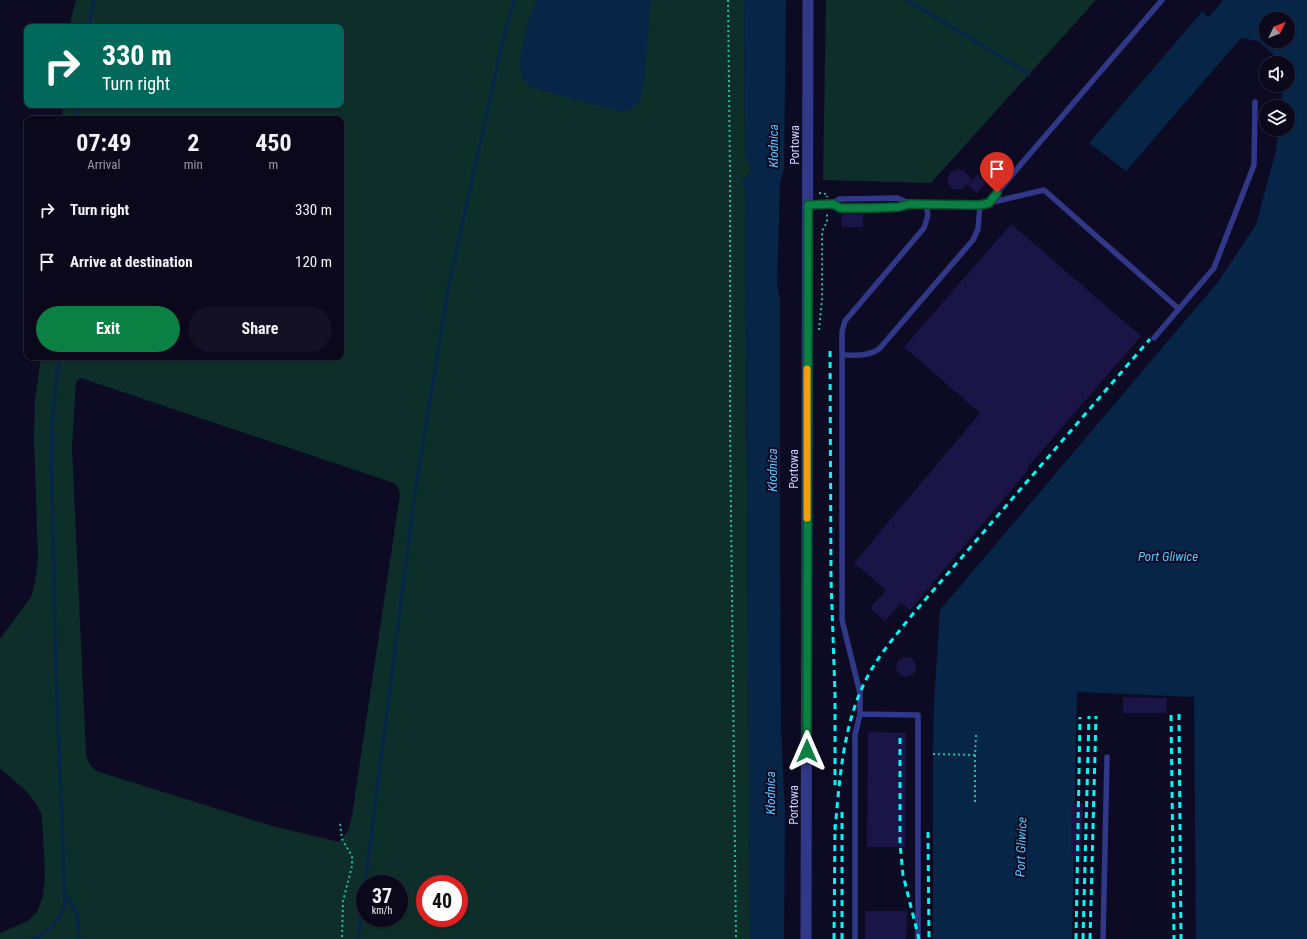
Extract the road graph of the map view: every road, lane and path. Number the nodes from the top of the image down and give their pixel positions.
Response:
1 (728, 0) edge
2 (808, 0) edge
3 (1162, 0) edge
4 (1255, 102) dead end
5 (989, 203) junction
6 (833, 204) junction
7 (909, 204) junction
8 (926, 204) junction
9 (808, 205) junction
10 (980, 205) junction
11 (1179, 309) junction
12 (1154, 338) dead end
13 (842, 355) junction
14 (860, 714) junction
15 (976, 735) dead end
16 (933, 754) dead end
17 (975, 755) junction
18 (1107, 757) dead end
19 (974, 802) dead end
20 (340, 824) dead end
21 (342, 939) edge
22 (736, 939) edge
23 (806, 939) edge
24 (855, 939) edge
25 (918, 939) edge
26 (1103, 939) edge

1 - 22 path
2 - 9 street, Portowa
3 - 5 lane
4 - 11 lane
5 - 10 lane
5 - 11 lane
6 - 7 lane
6 - 7 lane
6 - 9 lane
7 - 8 lane
8 - 10 lane
8 - 13 lane
9 - 23 street, Portowa
10 - 13 lane
11 - 12 lane
13 - 14 lane
14 - 24 lane
14 - 25 lane
15 - 17 path
16 - 17 path
17 - 19 path
18 - 26 lane
20 - 21 path

